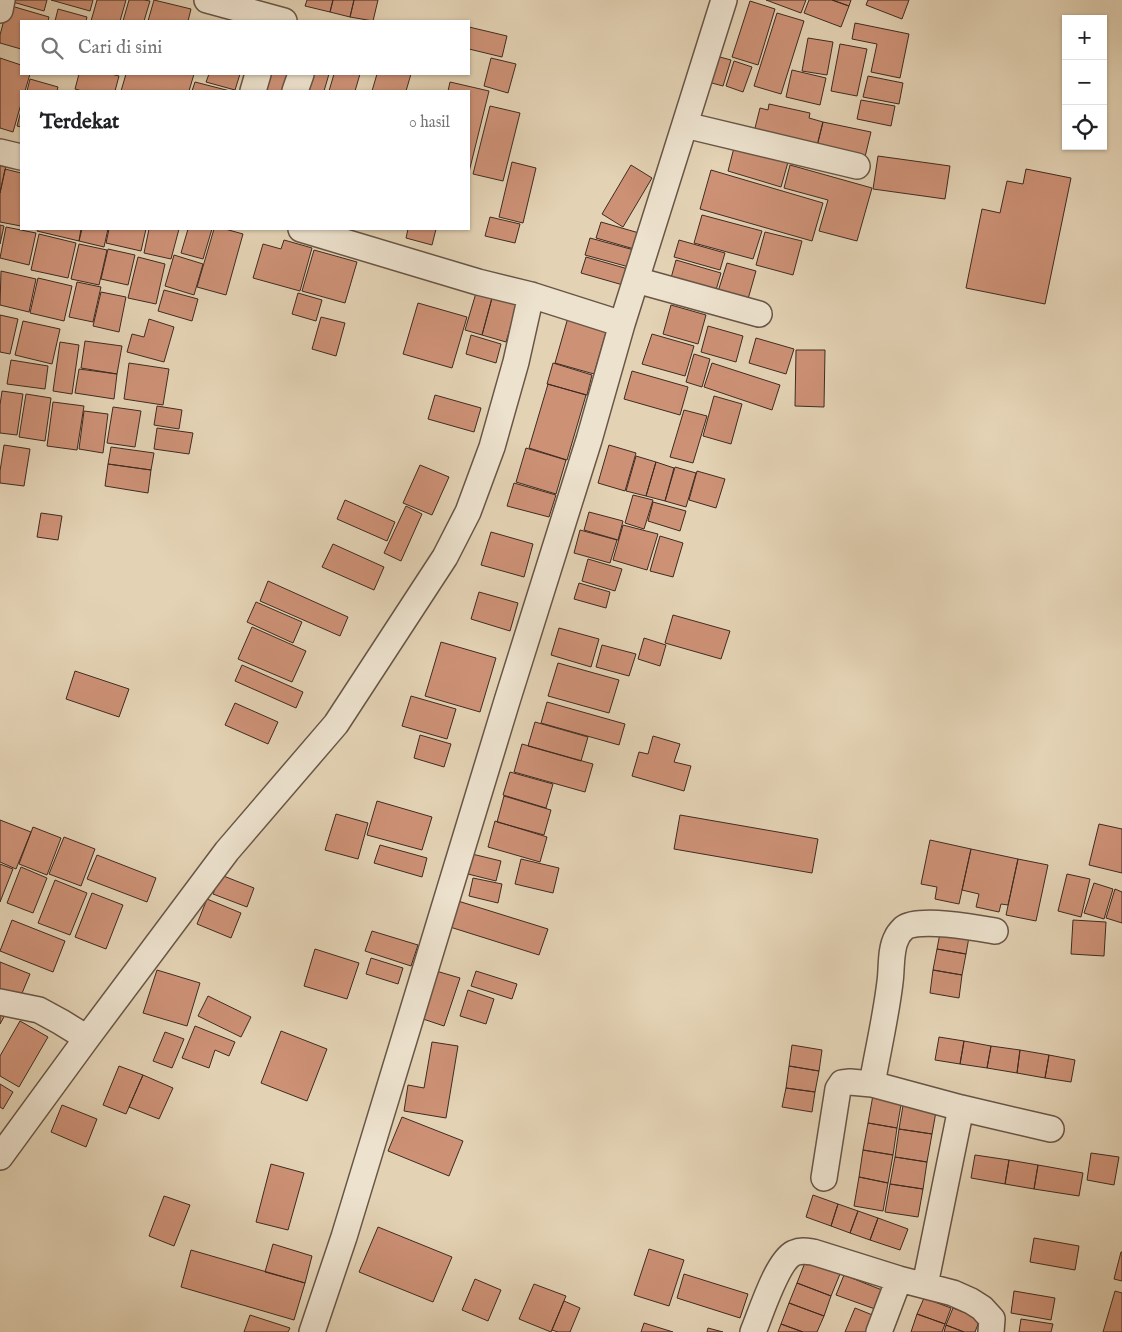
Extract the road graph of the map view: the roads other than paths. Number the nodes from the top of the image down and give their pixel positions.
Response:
1 (2, 0) edge
2 (207, 0) edge
3 (724, 0) edge
4 (0, 10) edge
5 (278, 15) edge
6 (258, 75) edge
7 (301, 75) edge
8 (253, 90) edge
9 (295, 90) edge
10 (685, 125) junction
11 (0, 152) edge
12 (20, 157) edge
13 (857, 166) dead end
14 (304, 230) edge
15 (636, 280) junction
16 (549, 300) junction
17 (759, 314) dead end
18 (622, 324) junction
19 (995, 932) dead end
20 (0, 1002) edge
21 (87, 1038) junction
22 (872, 1084) junction
23 (962, 1108) junction
24 (1051, 1129) dead end
25 (0, 1157) edge
26 (824, 1178) dead end
27 (899, 1279) junction
28 (925, 1285) junction
29 (312, 1332) edge
30 (753, 1332) edge
31 (879, 1332) edge
32 (991, 1332) edge

1 - 4 street
2 - 5 street
3 - 10 street
6 - 8 street
7 - 9 street
10 - 13 street
10 - 15 street
11 - 12 street
14 - 16 street
15 - 17 street
15 - 18 street
16 - 18 street
16 - 21 street
18 - 29 street
19 - 22 street
20 - 21 street
21 - 25 street
22 - 23 street
22 - 26 street
23 - 24 street
23 - 28 street
27 - 28 street
27 - 30 street
27 - 31 street
28 - 32 street

